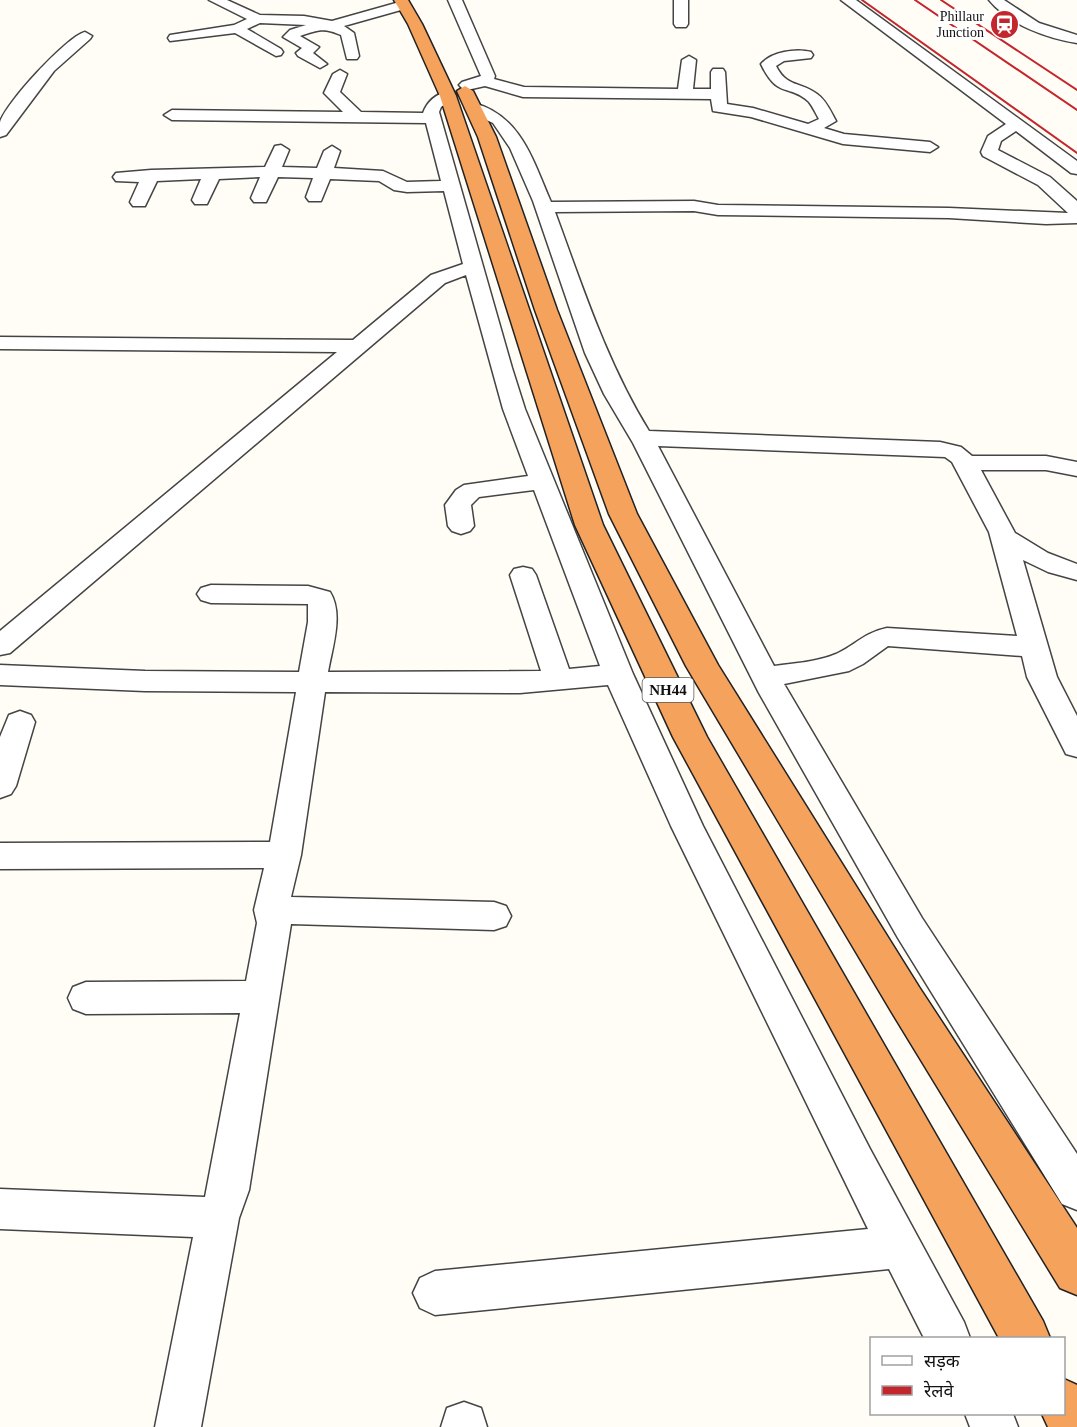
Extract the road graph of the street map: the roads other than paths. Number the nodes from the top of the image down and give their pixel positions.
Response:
1 (216, 0) edge
2 (455, 0) edge
3 (681, 0) edge
4 (849, 0) edge
5 (996, 0) edge
6 (409, 2) edge
7 (258, 19) junction
8 (329, 24) junction
9 (681, 24) dead end
10 (237, 29) junction
11 (85, 36) dead end
12 (174, 38) dead end
13 (1077, 39) edge
14 (276, 52) dead end
15 (806, 54) dead end
16 (352, 56) dead end
17 (689, 60) dead end
18 (320, 64) dead end
19 (718, 72) dead end
20 (340, 74) dead end
21 (685, 93) junction
22 (718, 94) junction
23 (460, 98) junction
24 (172, 115) dead end
25 (357, 117) junction
26 (1016, 124) junction
27 (807, 130) junction
28 (0, 132) edge
29 (930, 147) dead end
30 (281, 150) dead end
31 (332, 151) dead end
32 (1077, 169) edge
33 (270, 172) junction
34 (213, 173) junction
35 (322, 173) junction
36 (151, 175) junction
37 (122, 177) dead end
38 (451, 186) junction
39 (315, 196) dead end
40 (260, 198) dead end
41 (201, 200) dead end
42 (139, 202) dead end
43 (545, 207) junction
44 (1077, 211) edge
45 (1077, 218) edge
46 (472, 267) junction
47 (0, 343) edge
48 (359, 346) junction
49 (642, 438) junction
50 (966, 463) junction
51 (1077, 469) edge
52 (543, 482) junction
53 (461, 526) dead end
54 (1003, 537) junction
55 (1077, 572) edge
56 (523, 575) dead end
57 (211, 594) dead end
58 (0, 646) edge
59 (1034, 647) junction
60 (618, 674) junction
61 (0, 675) edge
62 (766, 677) junction
63 (558, 680) junction
64 (314, 683) junction
65 (20, 722) dead end
66 (1077, 746) edge
67 (0, 786) edge
68 (284, 855) junction
69 (0, 856) edge
70 (271, 910) junction
71 (494, 916) dead end
72 (86, 998) dead end
73 (263, 998) junction
74 (1077, 1190) edge
75 (0, 1209) edge
76 (218, 1218) junction
77 (900, 1247) junction
78 (1077, 1271) edge
79 (435, 1293) dead end
80 (947, 1337) edge
81 (1025, 1337) edge
82 (1065, 1407) edge
83 (178, 1427) edge
84 (1076, 1427) edge

1 - 7 street
2 - 23 street
3 - 9 street
4 - 26 street
5 - 13 street
6 - 8 street
6 - 23 highway, NH44
7 - 8 street
7 - 10 street
8 - 16 street
8 - 18 street
10 - 12 street
10 - 14 street
11 - 28 street
15 - 27 street
17 - 21 street
19 - 22 street
20 - 25 street
21 - 22 street
21 - 23 street
22 - 27 street
23 - 25 street
23 - 38 street
23 - 43 street
23 - 78 highway, NH44
23 - 81 highway, NH44
24 - 25 street
26 - 32 street
26 - 44 street
27 - 29 street
30 - 33 street
31 - 35 street
33 - 34 street
33 - 35 street
33 - 40 street
34 - 36 street
34 - 41 street
35 - 38 street
35 - 39 street
36 - 37 street
36 - 42 street
38 - 46 street
43 - 45 street
43 - 49 street
46 - 48 street
46 - 52 street
47 - 48 street
48 - 58 street
49 - 50 street
49 - 62 street
50 - 51 street
50 - 54 street
52 - 53 street
52 - 60 street
54 - 55 street
54 - 59 street
56 - 63 street
57 - 64 street
59 - 62 street
59 - 66 street
60 - 63 street
60 - 77 street
61 - 64 street
62 - 74 street
63 - 64 street
64 - 68 street
65 - 67 street
68 - 69 street
68 - 70 street
70 - 71 street
70 - 73 street
72 - 73 street
73 - 76 street
75 - 76 street
76 - 83 street
77 - 79 street
77 - 80 street
82 - 84 highway

